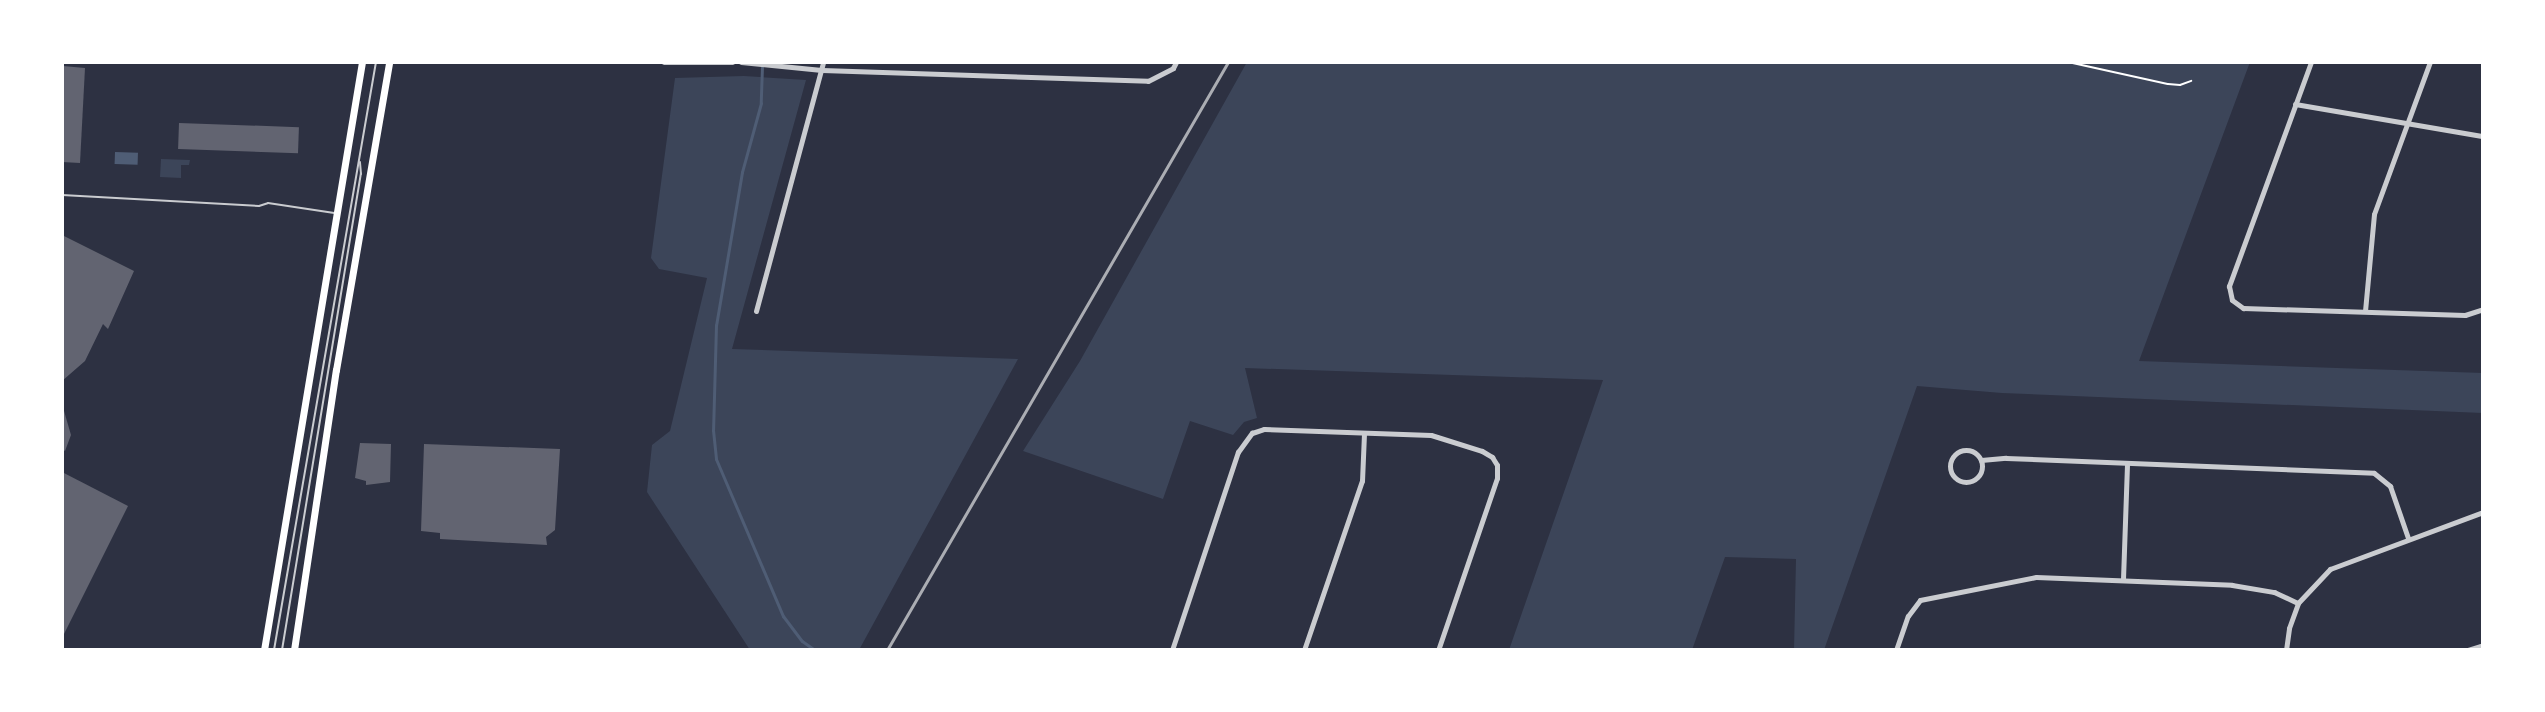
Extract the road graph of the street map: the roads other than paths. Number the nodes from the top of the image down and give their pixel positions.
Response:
1 (362, 62) edge
2 (376, 62) edge
3 (389, 62) edge
4 (664, 62) edge
5 (732, 62) edge
6 (741, 62) edge
7 (823, 62) edge
8 (1176, 62) edge
9 (2311, 62) edge
10 (2430, 62) edge
11 (747, 63) edge
12 (822, 70) junction
13 (2295, 104) junction
14 (2408, 124) junction
15 (2483, 136) edge
16 (360, 161) junction
17 (62, 195) edge
18 (339, 212) junction
19 (2483, 309) edge
20 (756, 311) dead end
21 (2365, 311) junction
22 (1364, 434) junction
23 (1981, 460) junction
24 (2127, 464) junction
25 (2483, 512) edge
26 (2408, 538) junction
27 (2123, 579) junction
28 (2298, 603) junction
29 (2483, 645) edge
30 (264, 650) edge
31 (274, 650) edge
32 (282, 650) edge
33 (294, 650) edge
34 (1172, 650) edge
35 (1304, 650) edge
36 (1438, 650) edge
37 (1896, 650) edge
38 (2286, 650) edge
39 (2468, 650) edge

1 - 18 main road
2 - 16 lane
3 - 33 main road
4 - 5 street
6 - 11 street
7 - 12 street
8 - 12 street
9 - 13 street
10 - 14 street
11 - 12 street
12 - 20 street
13 - 14 street
13 - 21 street
14 - 15 street
14 - 21 street
16 - 31 lane
16 - 32 lane
17 - 18 lane
18 - 30 main road
19 - 21 street
22 - 34 street
22 - 35 street
22 - 36 street
23 - 23 street
23 - 24 street
24 - 26 street
24 - 27 street
25 - 26 street
26 - 28 street
27 - 28 street
27 - 37 street
28 - 38 street
29 - 39 street

